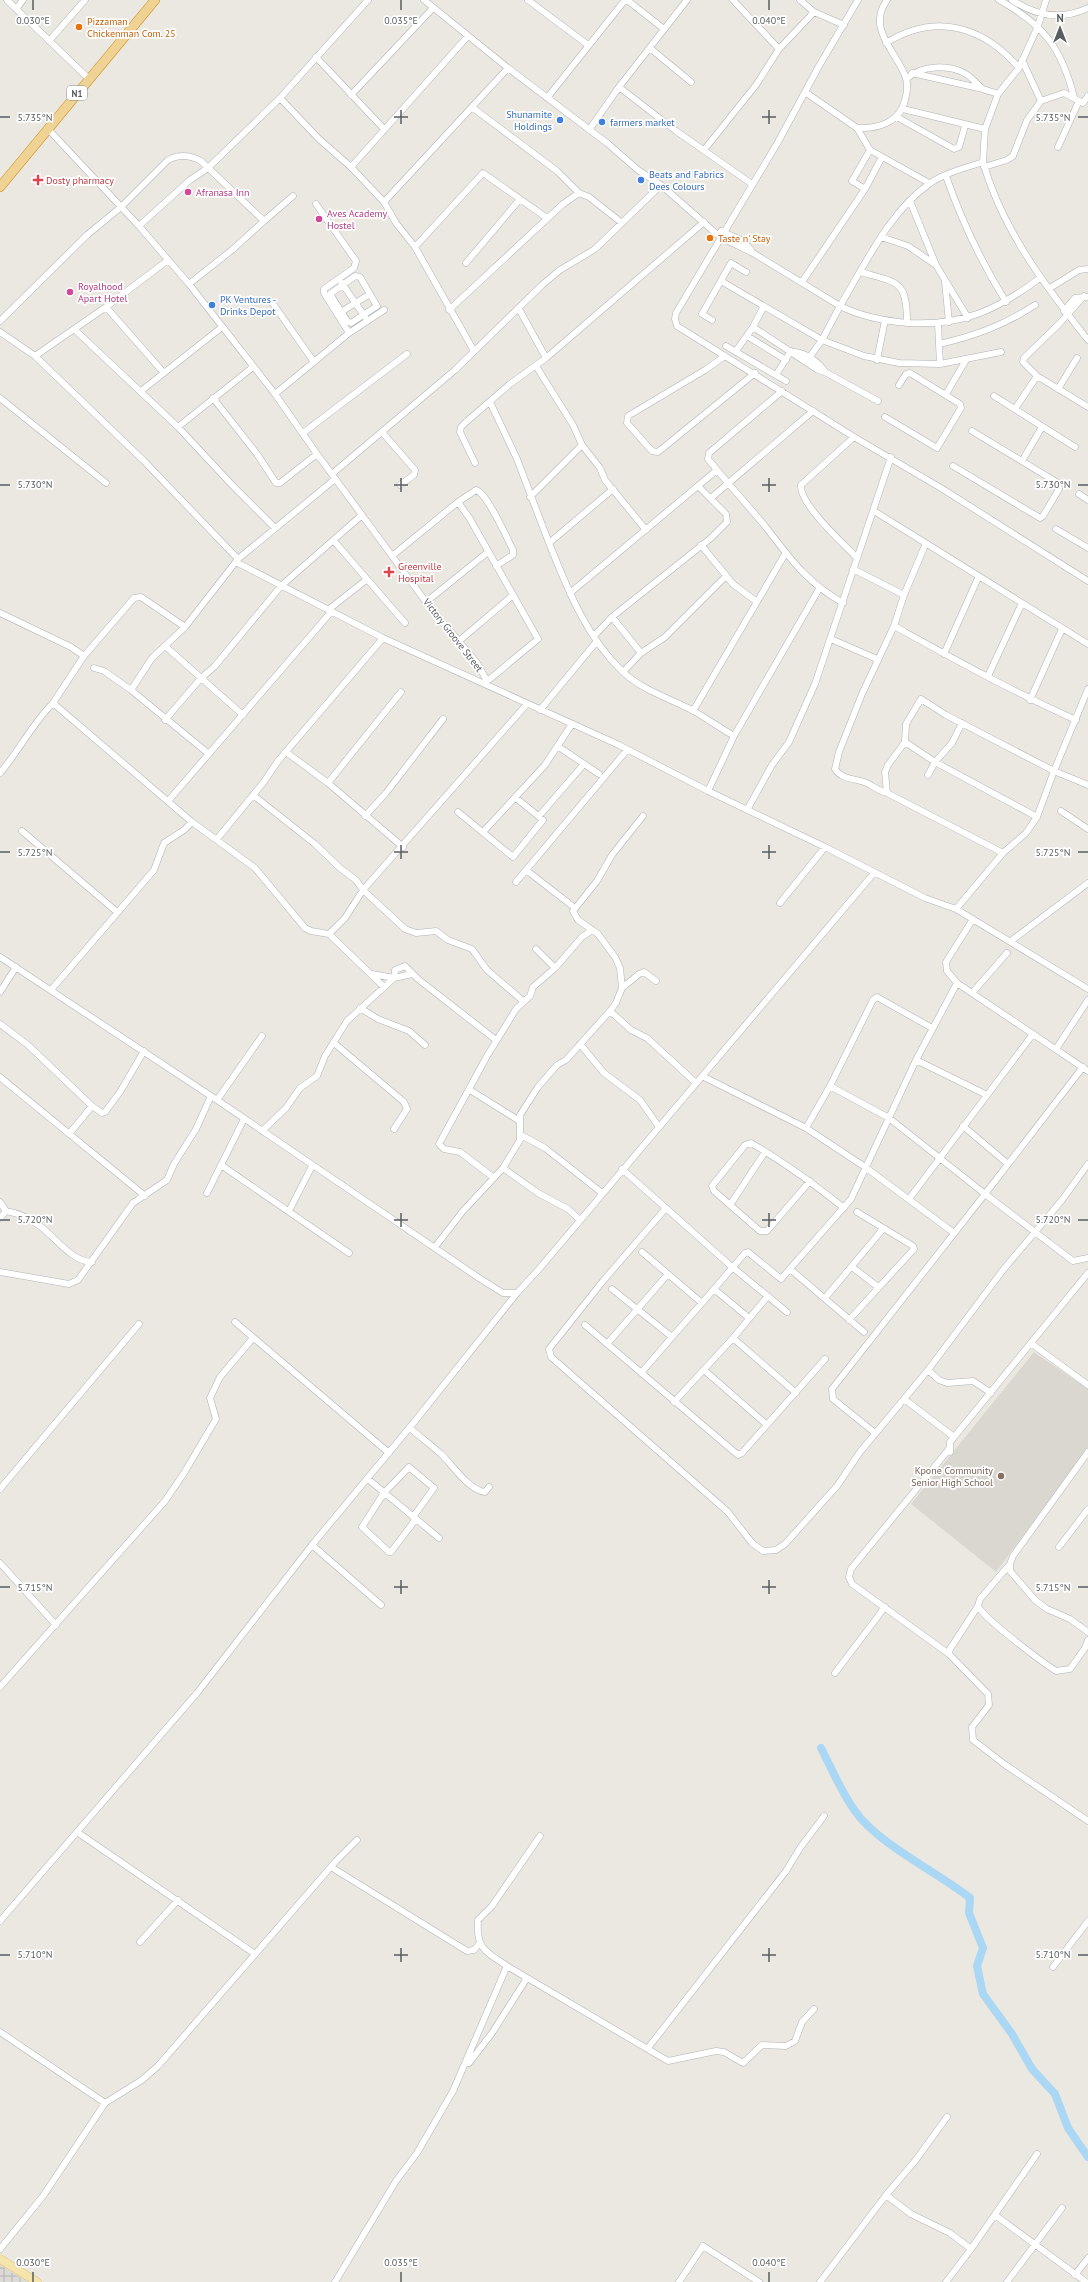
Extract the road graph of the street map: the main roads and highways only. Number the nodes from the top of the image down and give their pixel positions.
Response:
1 (155, 0) edge
2 (0, 187) edge
3 (0, 2259) edge
4 (37, 2282) edge

1 - 2 highway, N1
3 - 4 main road

